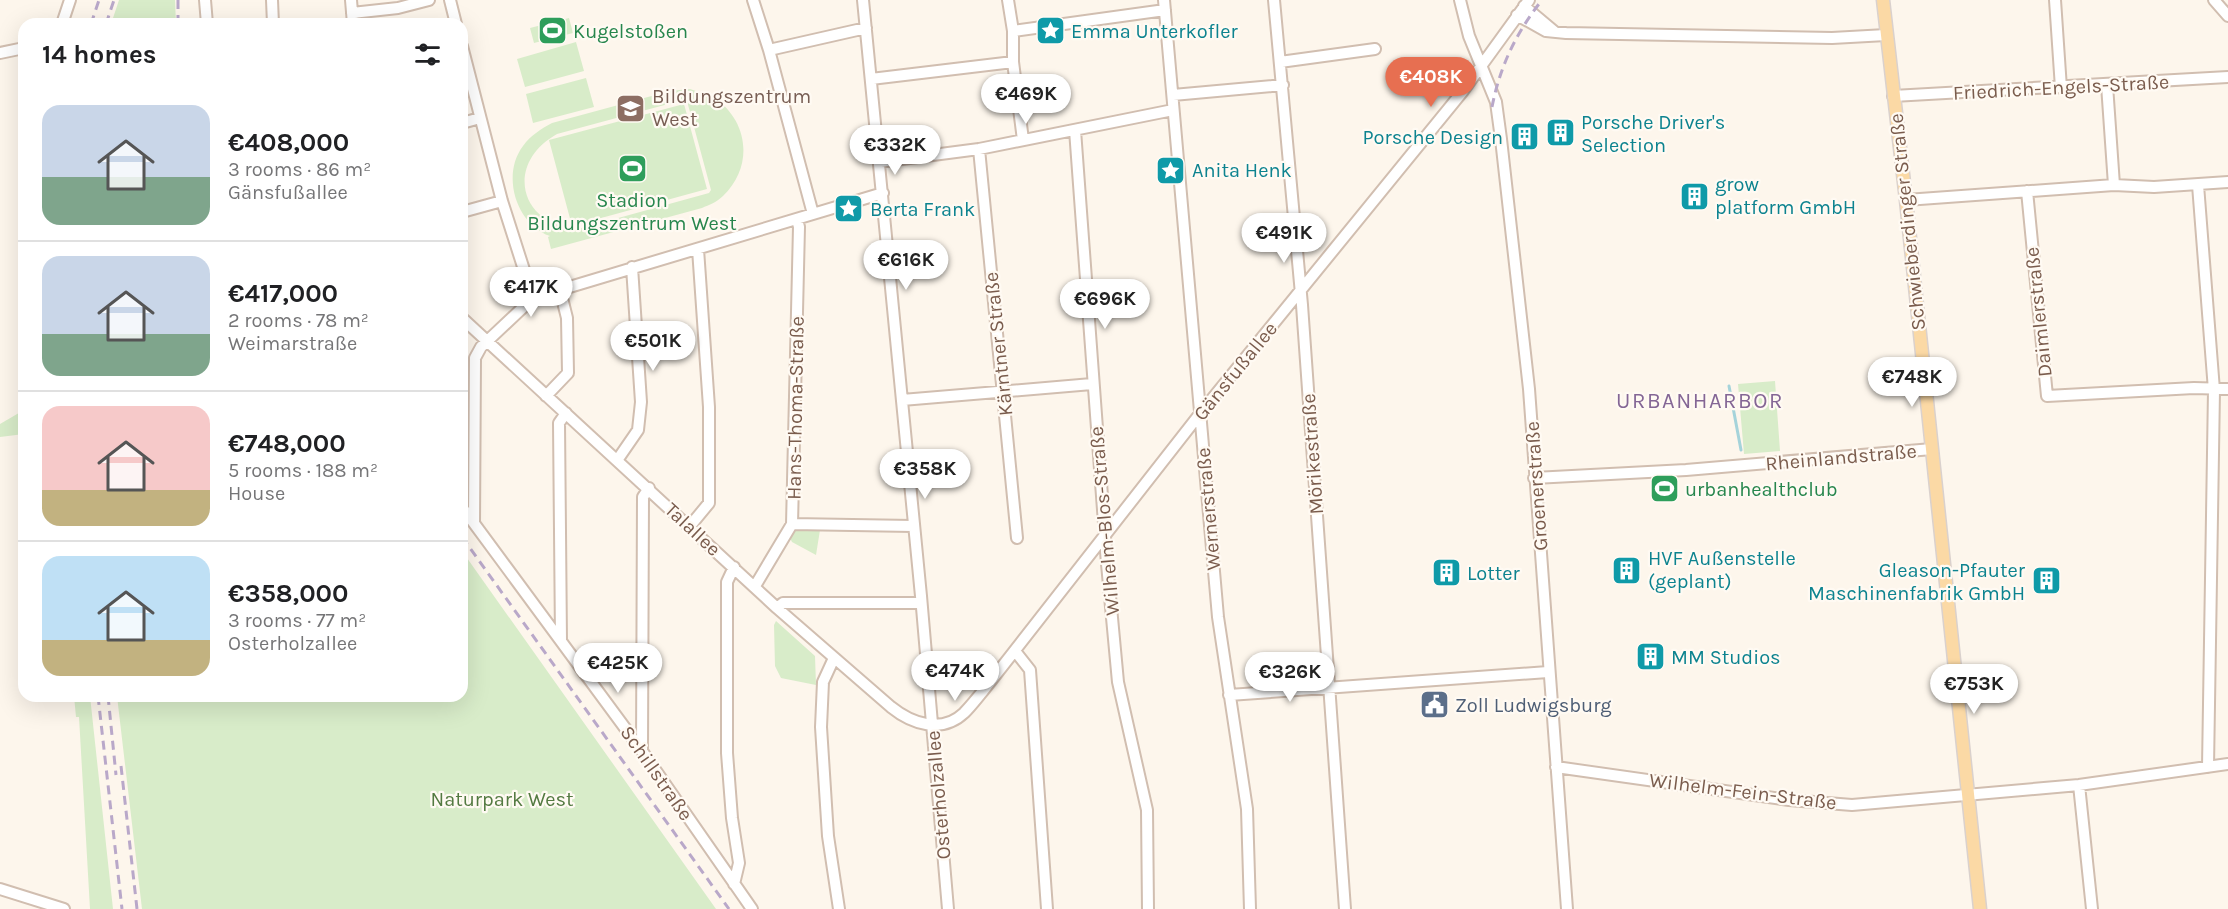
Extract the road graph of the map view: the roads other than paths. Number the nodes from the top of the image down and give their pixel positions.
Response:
1 (70, 0) edge
2 (205, 0) edge
3 (272, 0) edge
4 (351, 0) edge
5 (429, 0) edge
6 (450, 0) edge
7 (753, 0) edge
8 (863, 0) edge
9 (1008, 0) edge
10 (1274, 0) edge
11 (1460, 0) edge
12 (1883, 0) edge
13 (2055, 0) edge
14 (2214, 0) edge
15 (1164, 5) edge
16 (1523, 7) edge
17 (2228, 16) edge
18 (64, 18) edge
19 (206, 18) edge
20 (273, 18) edge
21 (352, 18) edge
22 (454, 18) edge
23 (866, 28) junction
24 (1013, 31) junction
25 (1886, 35) junction
26 (1375, 48) dead end
27 (18, 49) edge
28 (770, 50) junction
29 (0, 53) edge
30 (1013, 62) junction
31 (1280, 62) junction
32 (1481, 67) junction
33 (468, 70) edge
34 (2228, 77) edge
35 (871, 79) junction
36 (1282, 85) junction
37 (2108, 85) junction
38 (2061, 88) junction
39 (1173, 95) junction
40 (1893, 96) junction
41 (1173, 110) junction
42 (480, 118) junction
43 (468, 121) edge
44 (1075, 130) junction
45 (1023, 140) junction
46 (979, 149) junction
47 (879, 162) junction
48 (2228, 182) edge
49 (2114, 185) junction
50 (2198, 185) junction
51 (2026, 191) junction
52 (883, 193) junction
53 (1906, 200) junction
54 (502, 201) junction
55 (468, 210) edge
56 (813, 214) junction
57 (797, 219) junction
58 (698, 249) junction
59 (632, 267) junction
60 (560, 290) junction
61 (1300, 292) junction
62 (532, 298) junction
63 (468, 324) edge
64 (487, 342) junction
65 (1092, 384) junction
66 (2228, 389) edge
67 (2214, 390) junction
68 (1004, 392) junction
69 (546, 396) junction
70 (902, 400) junction
71 (566, 413) junction
72 (1199, 415) junction
73 (1932, 449) junction
74 (618, 459) junction
75 (474, 477) junction
76 (1534, 478) junction
77 (468, 480) edge
78 (649, 488) junction
79 (468, 515) edge
80 (474, 523) junction
81 (792, 524) junction
82 (690, 526) junction
83 (913, 526) junction
84 (1105, 533) junction
85 (1017, 538) dead end
86 (734, 567) junction
87 (754, 586) junction
88 (921, 603) junction
89 (777, 608) junction
90 (561, 640) junction
91 (1014, 651) junction
92 (834, 658) junction
93 (1548, 672) junction
94 (1328, 686) junction
95 (1229, 695) junction
96 (931, 725) junction
97 (642, 751) junction
98 (2228, 764) edge
99 (1556, 766) junction
100 (2208, 767) junction
101 (2079, 785) junction
102 (1968, 795) junction
103 (734, 884) junction
104 (0, 890) edge
105 (64, 909) edge
106 (752, 909) edge
107 (838, 909) edge
108 (948, 909) edge
109 (1047, 909) edge
110 (1148, 909) edge
111 (1250, 909) edge
112 (1345, 909) edge
113 (1567, 909) edge
114 (1980, 909) edge
115 (2092, 909) edge

1 - 18 street
2 - 19 street
3 - 20 street
4 - 21 street
5 - 21 street
6 - 22 street
7 - 28 street
8 - 23 street, Osterholzallee
9 - 24 street
10 - 31 street, Mörikestraße
11 - 32 street, Groenerstraße
12 - 25 main road, Schwieberdinger Straße
13 - 38 street
14 - 17 street
15 - 24 street
15 - 39 street, Wernerstraße
16 - 25 street
16 - 32 street, Gänsfußallee
23 - 28 street
23 - 35 street, Osterholzallee
24 - 30 street
25 - 40 main road, Schwieberdinger Straße
26 - 31 street
27 - 29 street
28 - 56 street
30 - 35 street
30 - 45 street
31 - 36 street, Mörikestraße
32 - 61 street, Gänsfußallee
32 - 76 street, Groenerstraße
33 - 42 street
34 - 37 street, Friedrich-Engels-Straße
35 - 47 street, Osterholzallee
36 - 39 street
36 - 61 street, Mörikestraße
37 - 38 street, Friedrich-Engels-Straße
37 - 49 street
38 - 40 street, Friedrich-Engels-Straße
39 - 41 street, Wernerstraße
40 - 53 main road, Schwieberdinger Straße
41 - 44 street
41 - 72 street, Wernerstraße
42 - 43 street
42 - 54 street
44 - 45 street
44 - 65 street, Wilhelm-Blos-Straße
45 - 46 street
46 - 47 street
46 - 68 street, Kärntner Straße
47 - 52 street, Osterholzallee
48 - 50 street
49 - 50 street
49 - 51 street
50 - 67 street
51 - 53 street
51 - 67 street, Daimlerstraße
52 - 56 street
52 - 70 street, Osterholzallee
53 - 73 main road, Schwieberdinger Straße
54 - 55 street
54 - 62 street
56 - 57 street
57 - 58 street
57 - 81 street, Hans-Thoma-Straße
58 - 59 street
58 - 82 street
59 - 60 street
59 - 74 street
60 - 62 street
60 - 69 street
61 - 72 street, Gänsfußallee
61 - 94 street, Mörikestraße
62 - 64 street
63 - 64 street, Talallee
64 - 69 street, Talallee
64 - 75 street
65 - 68 street
65 - 84 street, Wilhelm-Blos-Straße
66 - 67 street, Daimlerstraße
67 - 100 street
68 - 70 street
68 - 85 street, Kärntner Straße
69 - 71 street, Talallee
70 - 83 street, Osterholzallee
71 - 74 street, Talallee
71 - 90 street
72 - 84 street, Gänsfußallee
72 - 95 street, Wernerstraße
73 - 76 street, Rheinlandstraße
73 - 102 main road, Schwieberdinger Straße
74 - 78 street, Talallee
75 - 77 street
75 - 80 street
76 - 93 street, Groenerstraße
78 - 82 street, Talallee
78 - 97 street
79 - 80 street, Schillstraße
80 - 90 street, Schillstraße
81 - 83 street
81 - 87 street, Hans-Thoma-Straße
82 - 86 street, Talallee
83 - 88 street, Osterholzallee
84 - 91 street, Gänsfußallee
84 - 110 street, Wilhelm-Blos-Straße
86 - 87 street, Talallee
86 - 103 street
87 - 89 street, Talallee
88 - 89 street
88 - 96 street, Osterholzallee
89 - 92 street, Talallee
90 - 97 street, Schillstraße
91 - 96 street, Gänsfußallee
91 - 109 street
92 - 96 street, Talallee
92 - 107 street
93 - 94 street
93 - 99 street, Groenerstraße
94 - 95 street
94 - 112 street, Mörikestraße
95 - 111 street, Wernerstraße
96 - 108 street, Osterholzallee
97 - 103 street, Schillstraße
98 - 100 street, Wilhelm-Fein-Straße
99 - 102 street, Wilhelm-Fein-Straße
99 - 113 street, Groenerstraße
100 - 101 street, Wilhelm-Fein-Straße
101 - 102 street, Wilhelm-Fein-Straße
101 - 115 street
102 - 114 main road, Schwieberdinger Straße
103 - 106 street, Schillstraße
104 - 105 street

